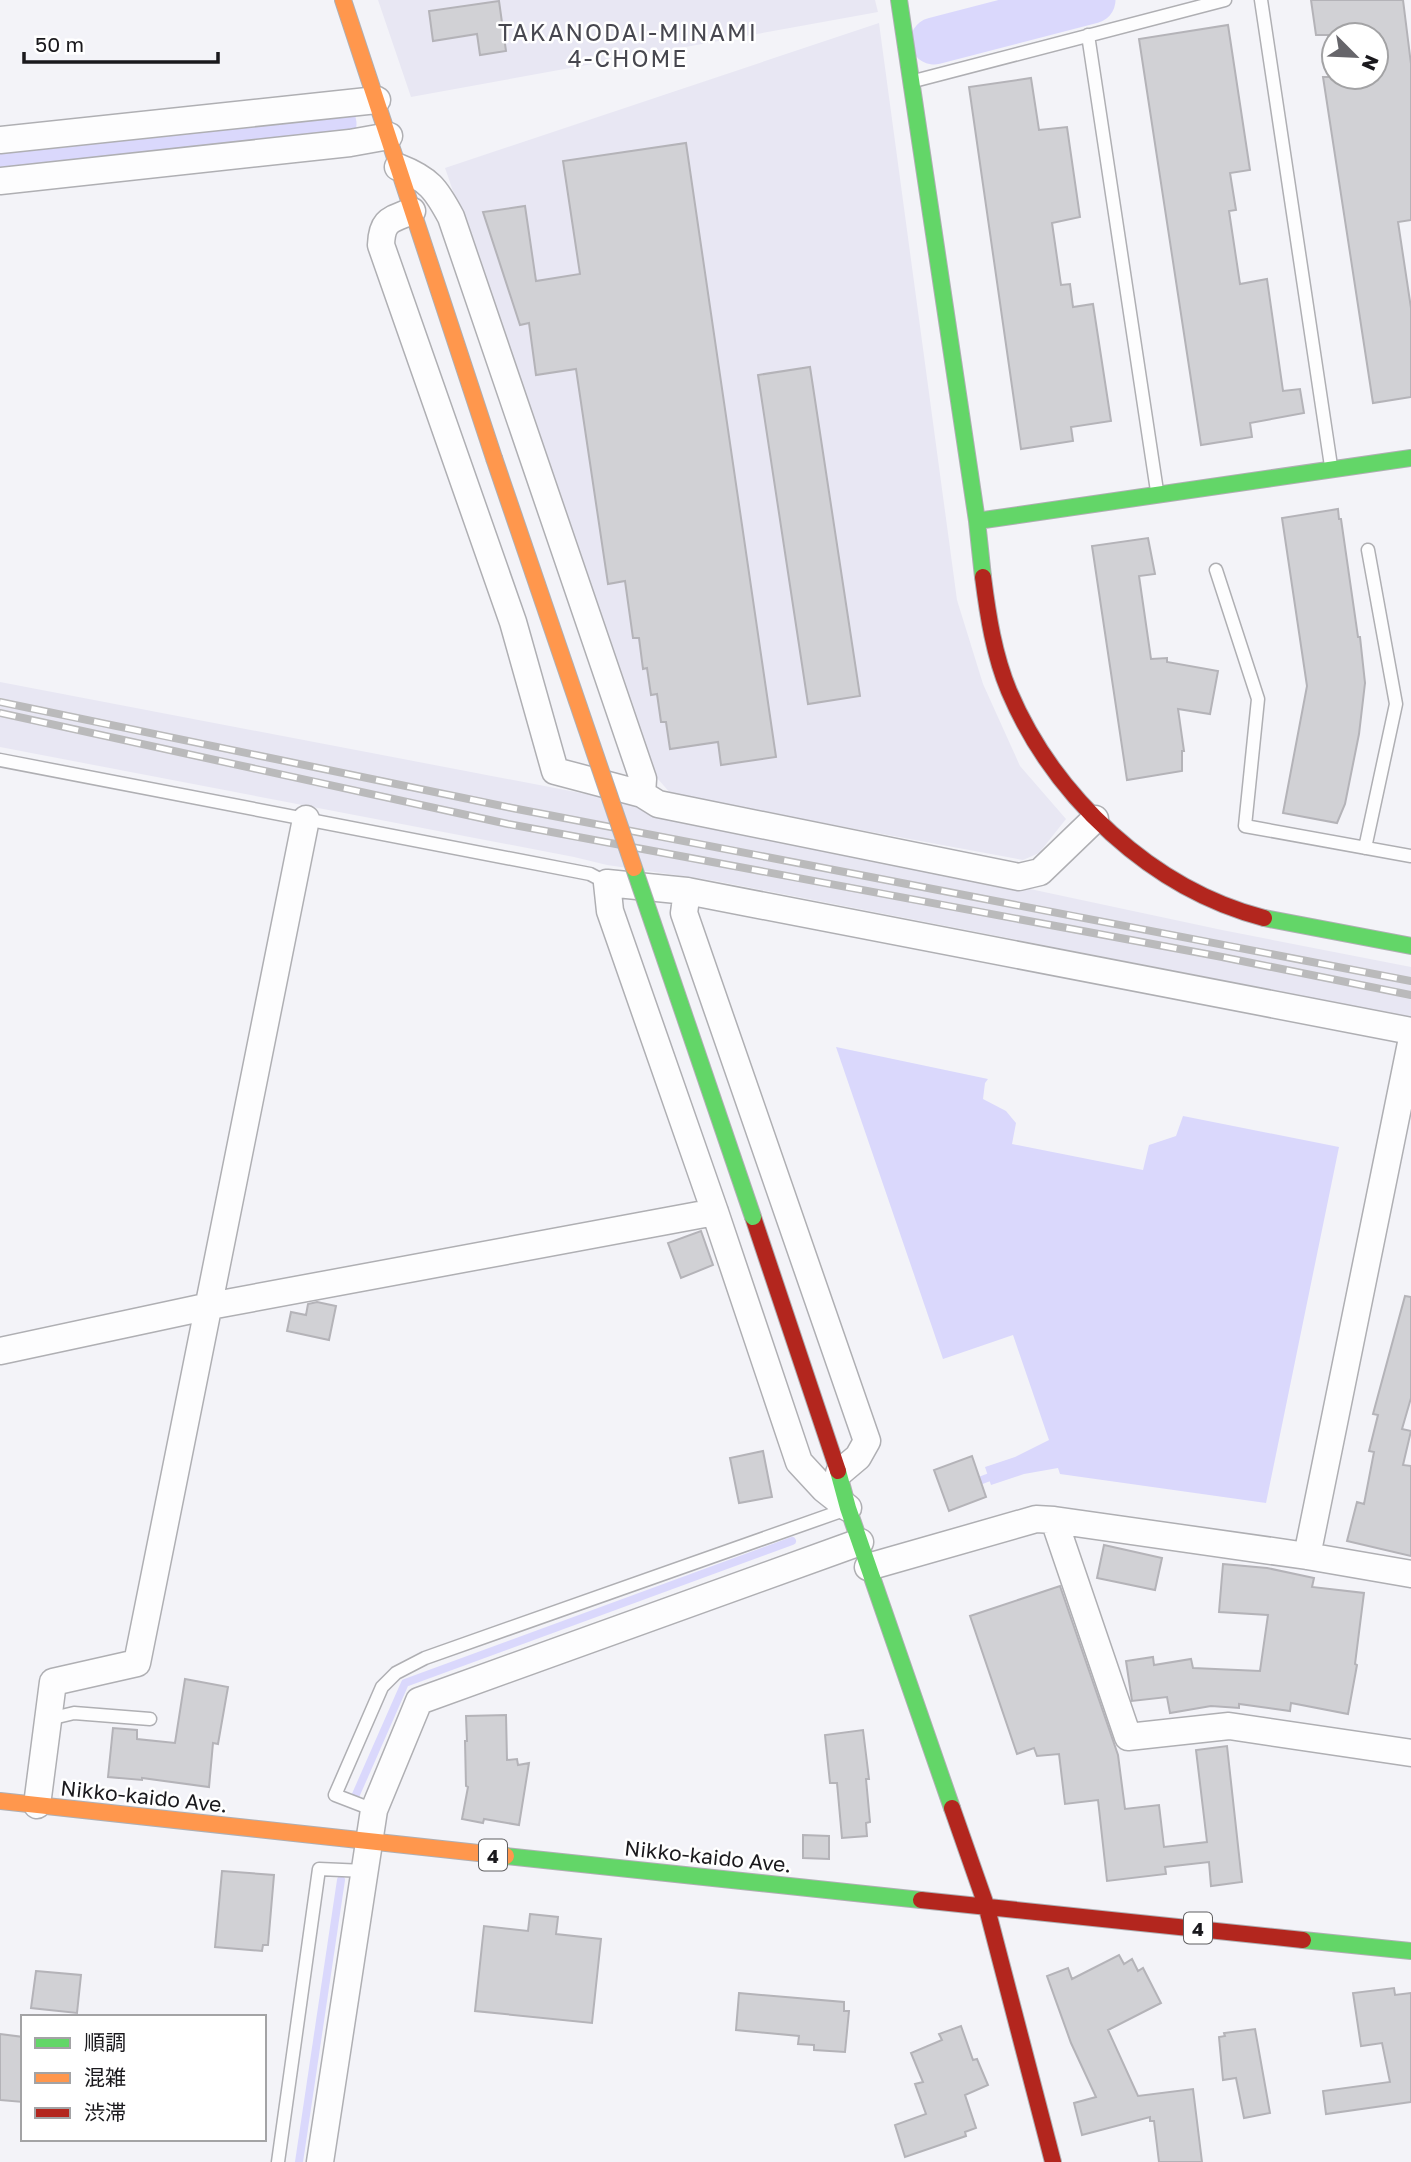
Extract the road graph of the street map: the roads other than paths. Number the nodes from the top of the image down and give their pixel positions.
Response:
1 (343, 0) edge
2 (899, 0) edge
3 (1226, 0) edge
4 (1262, 0) edge
5 (1088, 35) junction
6 (912, 82) junction
7 (377, 100) junction
8 (389, 136) junction
9 (0, 140) edge
10 (398, 167) junction
11 (0, 181) edge
12 (412, 211) junction
13 (1411, 458) edge
14 (1331, 470) junction
15 (1158, 495) junction
16 (976, 521) junction
17 (1368, 550) dead end
18 (1216, 569) dead end
19 (0, 760) edge
20 (642, 794) junction
21 (306, 819) junction
22 (1095, 819) junction
23 (1365, 848) junction
24 (1411, 856) edge
25 (607, 883) junction
26 (687, 891) junction
27 (1411, 946) edge
28 (1411, 1031) edge
29 (1411, 1043) edge
30 (715, 1212) junction
31 (210, 1306) junction
32 (0, 1350) edge
33 (839, 1473) junction
34 (848, 1508) junction
35 (1054, 1520) junction
36 (864, 1555) junction
37 (1307, 1556) junction
38 (1411, 1574) edge
39 (49, 1718) junction
40 (150, 1719) dead end
41 (1411, 1754) edge
42 (0, 1801) edge
43 (37, 1805) junction
44 (374, 1810) junction
45 (370, 1842) junction
46 (365, 1871) junction
47 (986, 1905) junction
48 (1411, 1951) edge
49 (278, 2162) edge
50 (320, 2162) edge
51 (1053, 2162) edge

1 - 7 main road
2 - 6 main road
3 - 5 lane
4 - 14 lane
5 - 6 lane
5 - 15 lane
6 - 16 main road
7 - 8 main road
7 - 9 street
8 - 10 main road
8 - 11 street
10 - 12 main road
10 - 20 street
12 - 20 street
12 - 33 main road, bridge
13 - 14 main road
14 - 15 main road
15 - 16 main road
16 - 22 main road
17 - 23 lane
18 - 23 lane
19 - 21 lane
20 - 22 street
21 - 25 lane
21 - 31 street
22 - 27 main road
23 - 24 lane
25 - 26 street
25 - 30 street
26 - 28 street
26 - 33 street
29 - 37 street
30 - 31 street
30 - 34 street
31 - 32 street
31 - 39 street
33 - 34 main road
34 - 36 main road
34 - 44 lane
35 - 36 street
35 - 37 street
35 - 41 street
36 - 44 street
36 - 47 main road
37 - 38 street
39 - 40 lane
39 - 43 street
42 - 43 main road, Nikko-kaido Ave. / 4
43 - 45 main road, Nikko-kaido Ave. / 4
44 - 45 street
45 - 46 street
45 - 47 main road, Nikko-kaido Ave. / 4
46 - 49 lane
46 - 50 street
47 - 48 main road, Nikko-kaido Ave. / 4
47 - 51 main road

